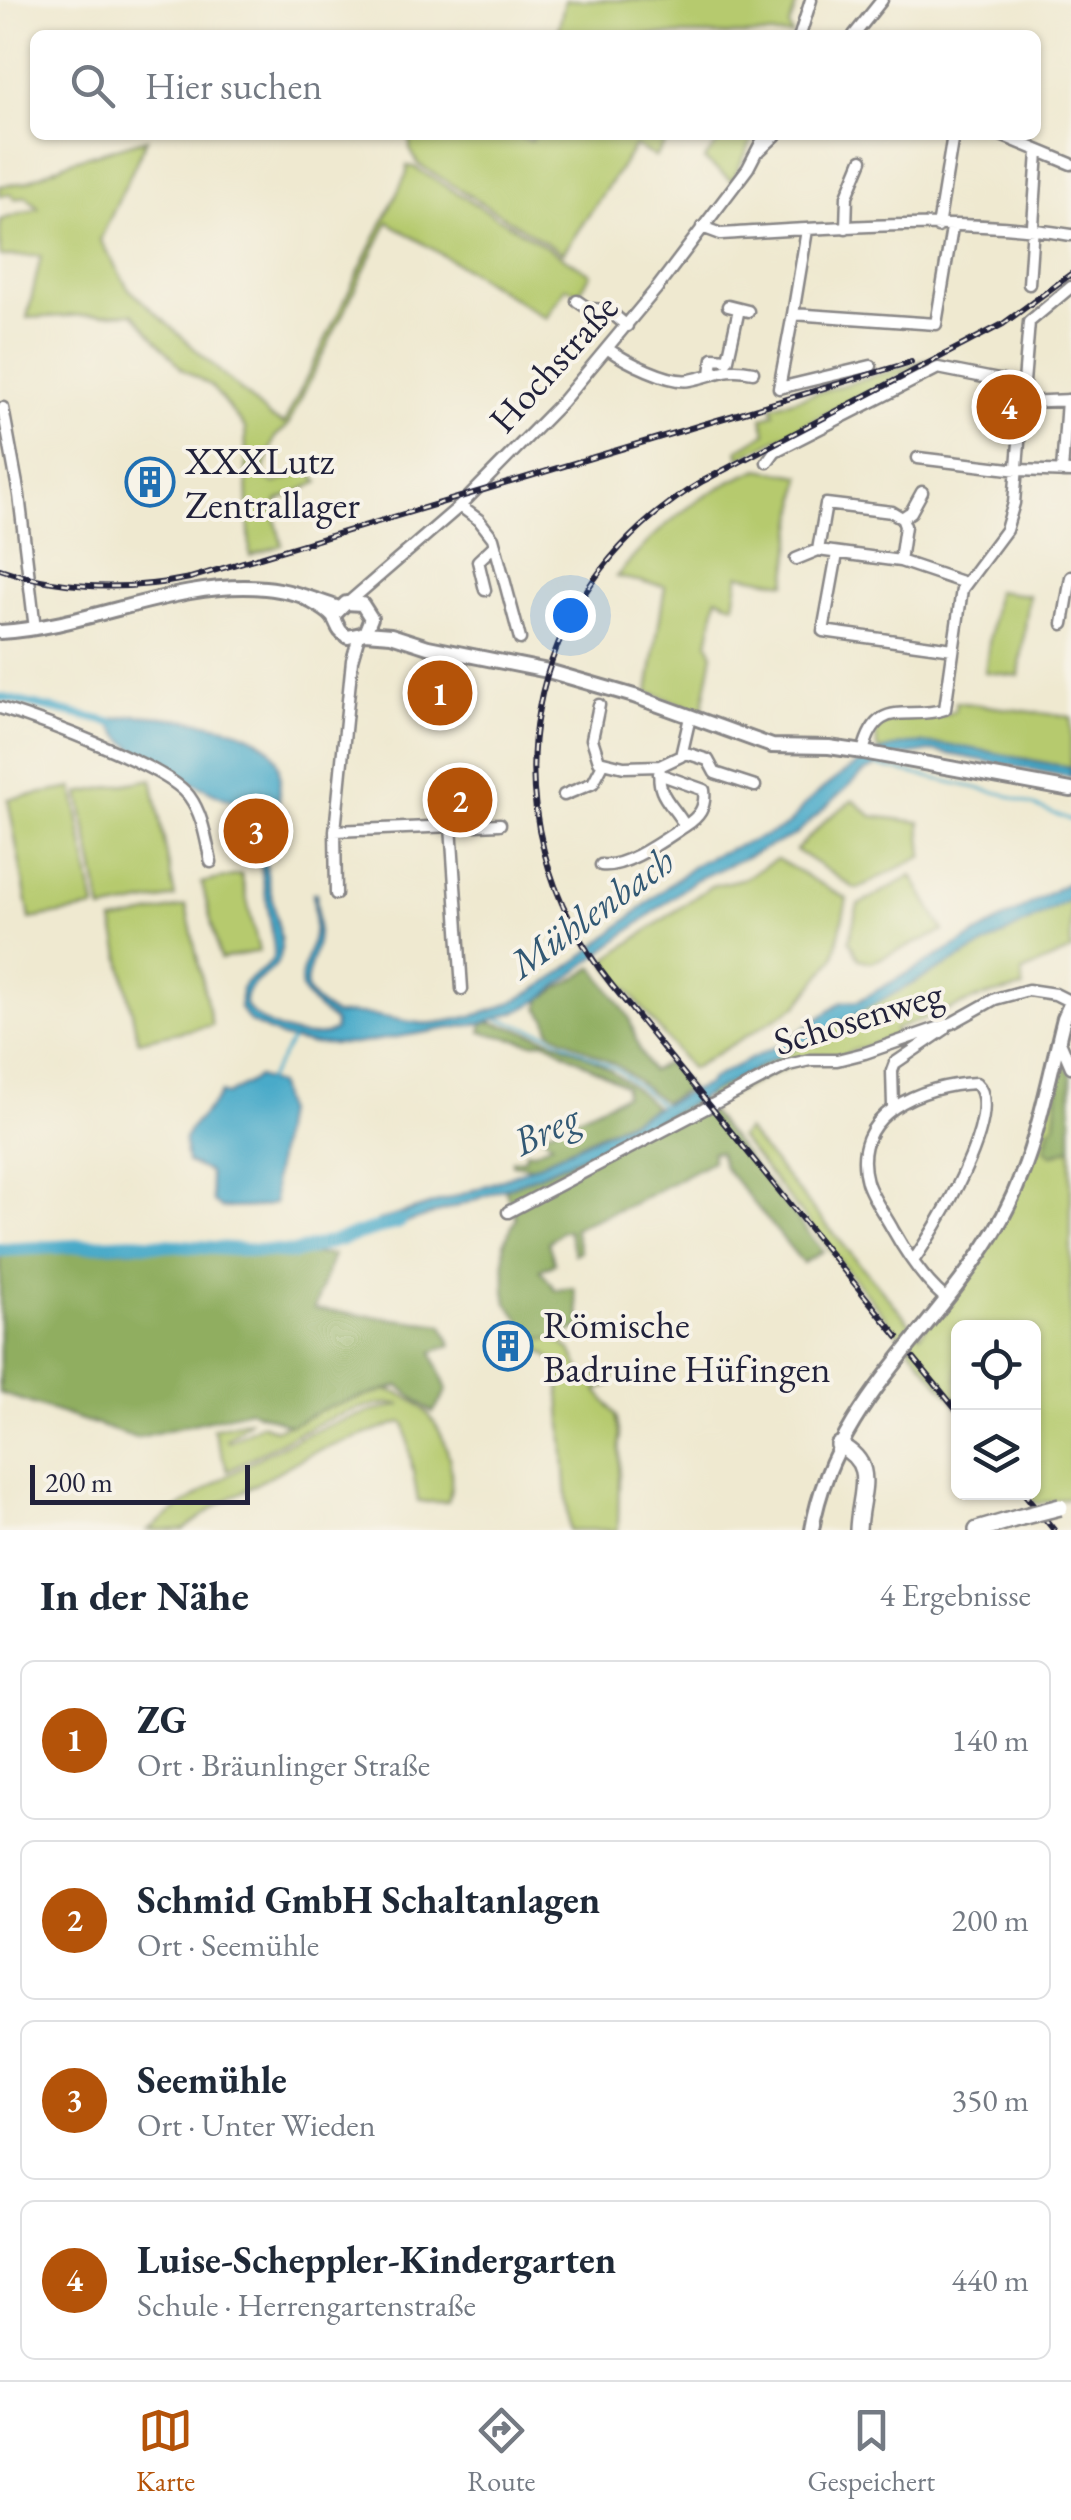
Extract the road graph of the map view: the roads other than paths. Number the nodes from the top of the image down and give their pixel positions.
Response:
1 (811, 0) edge
2 (882, 0) edge
3 (802, 30) edge
4 (858, 30) edge
5 (763, 140) edge
6 (771, 140) edge
7 (953, 140) edge
8 (1012, 140) edge
9 (1038, 152) junction
10 (756, 154) junction
11 (862, 160) dead end
12 (1071, 164) edge
13 (702, 227) junction
14 (846, 228) junction
15 (938, 228) junction
16 (952, 228) junction
17 (1032, 229) junction
18 (808, 230) junction
19 (1071, 236) edge
20 (1029, 284) dead end
21 (1071, 287) edge
22 (577, 301) dead end
23 (738, 309) dead end
24 (793, 314) junction
25 (627, 326) junction
26 (608, 349) junction
27 (727, 363) junction
28 (871, 366) dead end
29 (753, 372) dead end
30 (1024, 384) junction
31 (1069, 400) edge
32 (1023, 402) junction
33 (3, 408) dead end
34 (918, 458) dead end
35 (766, 462) dead end
36 (1018, 470) junction
37 (1066, 472) edge
38 (922, 492) dead end
39 (460, 506) junction
40 (902, 518) junction
41 (495, 545) junction
42 (818, 550) junction
43 (837, 554) junction
44 (796, 559) dead end
45 (900, 562) junction
46 (1071, 577) edge
47 (965, 583) junction
48 (368, 586) junction
49 (485, 590) dead end
50 (341, 610) junction
51 (1063, 624) dead end
52 (362, 627) junction
53 (35, 629) junction
54 (0, 632) edge
55 (520, 638) dead end
56 (952, 648) junction
57 (599, 705) dead end
58 (0, 708) edge
59 (690, 717) junction
60 (682, 752) junction
61 (870, 753) junction
62 (603, 764) junction
63 (712, 766) junction
64 (659, 770) junction
65 (755, 786) dead end
66 (702, 789) junction
67 (1071, 790) edge
68 (564, 795) dead end
69 (500, 824) dead end
70 (450, 826) junction
71 (685, 826) junction
72 (335, 831) junction
73 (211, 862) dead end
74 (602, 864) dead end
75 (336, 894) dead end
76 (462, 989) dead end
77 (1071, 1002) edge
78 (952, 1023) junction
79 (1058, 1038) junction
80 (1071, 1066) edge
81 (893, 1106) junction
82 (508, 1212) dead end
83 (913, 1262) junction
84 (945, 1298) junction
85 (839, 1445) junction
86 (1066, 1506) edge
87 (812, 1530) edge
88 (858, 1530) edge
89 (977, 1530) edge

1 - 3 street
2 - 4 street
5 - 10 street, Hochstraße
6 - 10 street, Hochstraße
7 - 15 street
8 - 9 street
9 - 12 street
9 - 17 street
10 - 13 street, Hochstraße
11 - 14 street
13 - 18 street
13 - 25 street, Hochstraße
14 - 15 street
14 - 18 street
15 - 16 street
16 - 17 street
16 - 24 street
17 - 19 street
17 - 20 street
18 - 24 street
21 - 30 street
22 - 25 street
23 - 27 street
24 - 28 street
25 - 26 street, Hochstraße
26 - 27 street
26 - 39 street, Hochstraße
27 - 29 street
30 - 32 street
30 - 35 street
31 - 32 street
31 - 37 street
32 - 36 street
33 - 53 street
34 - 36 street
36 - 37 street
36 - 47 street
38 - 40 street
39 - 41 street
39 - 48 street, Hochstraße
40 - 42 street
40 - 45 street
41 - 49 street
41 - 55 street
42 - 43 street
42 - 44 street
43 - 45 street
43 - 56 street
45 - 47 street
46 - 51 street
47 - 56 street
48 - 50 street, Hochstraße
48 - 52 street
50 - 52 main road
50 - 52 main road
50 - 53 main road
52 - 59 main road
52 - 72 street
53 - 54 main road
56 - 61 street
57 - 62 street
58 - 73 street
59 - 60 street
59 - 61 main road
60 - 63 street
60 - 64 street
61 - 67 main road
62 - 64 street
62 - 68 street
63 - 65 street
63 - 66 street
64 - 66 street
64 - 71 street
66 - 71 street
69 - 70 street
70 - 72 street
70 - 76 street
71 - 74 street
72 - 75 street
77 - 78 street, Schosenweg
77 - 79 main road
78 - 81 street
78 - 82 street, Schosenweg
79 - 80 street
79 - 84 main road
81 - 83 street
81 - 83 street
83 - 84 street
84 - 85 main road
85 - 87 main road
85 - 88 highway
86 - 89 highway, bridge

